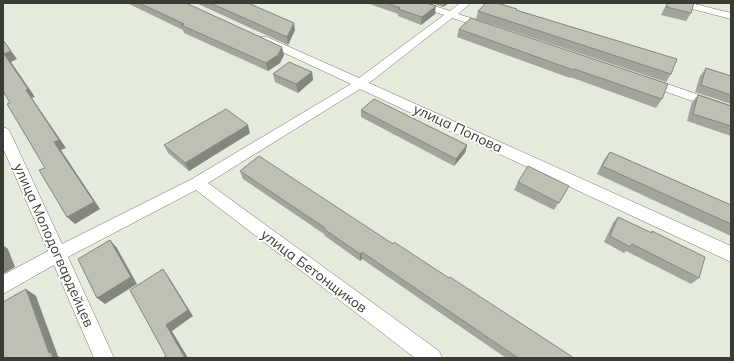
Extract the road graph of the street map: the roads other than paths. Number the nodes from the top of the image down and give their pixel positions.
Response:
1 (417, 3) edge
2 (466, 3) edge
3 (680, 3) edge
4 (452, 15) junction
5 (731, 16) edge
6 (497, 30) edge
7 (255, 35) edge
8 (633, 76) edge
9 (361, 83) junction
10 (731, 110) edge
11 (3, 132) edge
12 (197, 183) junction
13 (58, 254) junction
14 (731, 254) edge
15 (3, 285) edge
16 (104, 358) edge
17 (432, 358) edge

1 - 4 street
2 - 4 street
3 - 5 street
4 - 6 street
4 - 9 street
7 - 9 street, улица Попова
8 - 10 street
9 - 12 street
9 - 14 street, улица Попова
11 - 13 street, улица Молодогвардейцев
12 - 13 street
12 - 17 street, улица Бетонщиков
13 - 15 street
13 - 16 street, улица Молодогвардейцев

